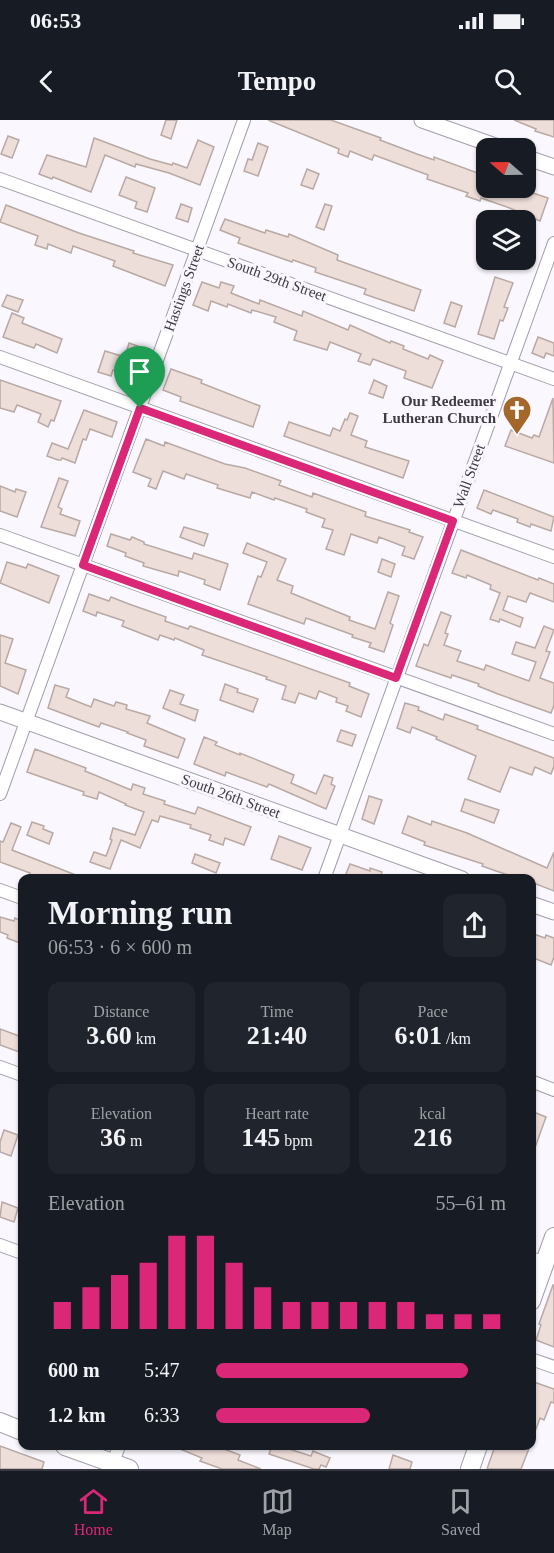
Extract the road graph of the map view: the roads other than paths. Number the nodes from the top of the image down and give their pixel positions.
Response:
1 (244, 120) edge
2 (422, 120) edge
3 (476, 139) edge
4 (536, 161) edge
5 (554, 168) edge
6 (0, 179) edge
7 (554, 243) edge
8 (197, 250) junction
9 (0, 357) edge
10 (510, 363) junction
11 (554, 379) edge
12 (140, 408) junction
13 (453, 521) junction
14 (0, 535) edge
15 (554, 557) edge
16 (83, 565) junction
17 (396, 678) junction
18 (0, 712) edge
19 (27, 722) junction
20 (554, 734) edge
21 (0, 794) edge
22 (340, 835) junction
23 (326, 874) edge
24 (448, 874) edge
25 (0, 890) edge
26 (18, 897) edge
27 (536, 906) edge
28 (554, 912) edge
29 (0, 1067) edge
30 (18, 1074) edge
31 (536, 1083) edge
32 (554, 1090) edge
33 (554, 1237) edge
34 (0, 1245) edge
35 (18, 1252) edge
36 (538, 1261) edge
37 (536, 1361) edge
38 (554, 1367) edge
39 (0, 1422) edge
40 (18, 1429) edge
41 (78, 1450) edge
42 (477, 1450) edge
43 (118, 1462) edge
44 (470, 1469) edge

1 - 8 street, Hastings Street
2 - 3 street
4 - 5 street
6 - 8 street, South 29th Street
7 - 10 street, Wall Street
8 - 10 street, South 29th Street
8 - 12 street, Hastings Street
9 - 12 street
10 - 11 street, South 29th Street
10 - 13 street, Wall Street
12 - 13 street
12 - 16 street, Hastings Street
13 - 15 street
13 - 17 street, Wall Street
14 - 16 street
16 - 17 street
16 - 19 street, Hastings Street
17 - 20 street
17 - 22 street, Wall Street
18 - 19 street, South 26th Street
19 - 21 street, Hastings Street
19 - 22 street, South 26th Street
22 - 23 street, Wall Street
22 - 24 street, South 26th Street
25 - 26 street
27 - 28 street
29 - 30 street
31 - 32 street
33 - 36 main road
34 - 35 street
37 - 38 street
39 - 40 main road
41 - 43 main road
42 - 44 main road

